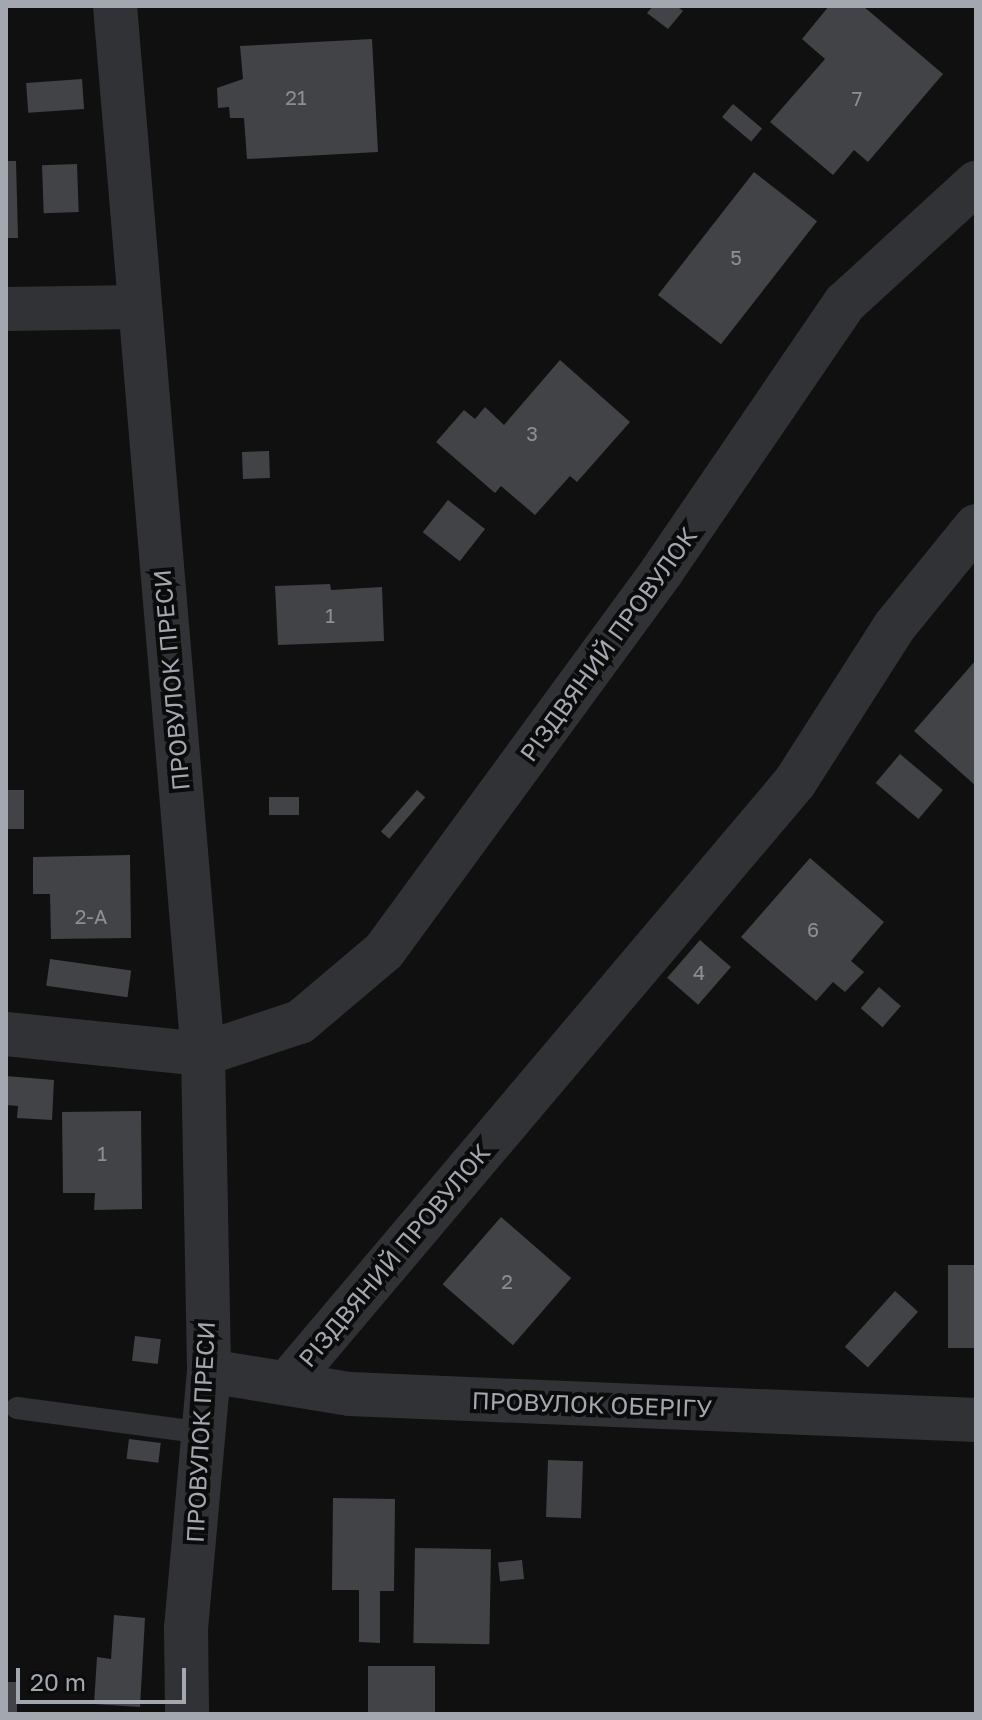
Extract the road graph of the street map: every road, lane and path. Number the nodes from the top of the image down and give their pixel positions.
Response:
1 (115, 6) edge
2 (976, 183) edge
3 (138, 307) junction
4 (6, 309) edge
5 (976, 526) edge
6 (6, 1034) edge
7 (203, 1054) junction
8 (209, 1371) junction
9 (287, 1383) junction
10 (17, 1408) dead end
11 (976, 1420) edge
12 (204, 1433) junction
13 (187, 1714) edge

1 - 3 street, ПРОВУЛОК ПРЕСИ
2 - 7 street, РІЗДВЯНИЙ ПРОВУЛОК
3 - 4 street
3 - 7 street, ПРОВУЛОК ПРЕСИ
5 - 9 street, РІЗДВЯНИЙ ПРОВУЛОК
6 - 7 street
7 - 8 street, ПРОВУЛОК ПРЕСИ
8 - 9 street, ПРОВУЛОК ОБЕРІГУ
8 - 12 street, ПРОВУЛОК ПРЕСИ
9 - 11 street, ПРОВУЛОК ОБЕРІГУ
10 - 12 lane
12 - 13 street, ПРОВУЛОК ПРЕСИ

